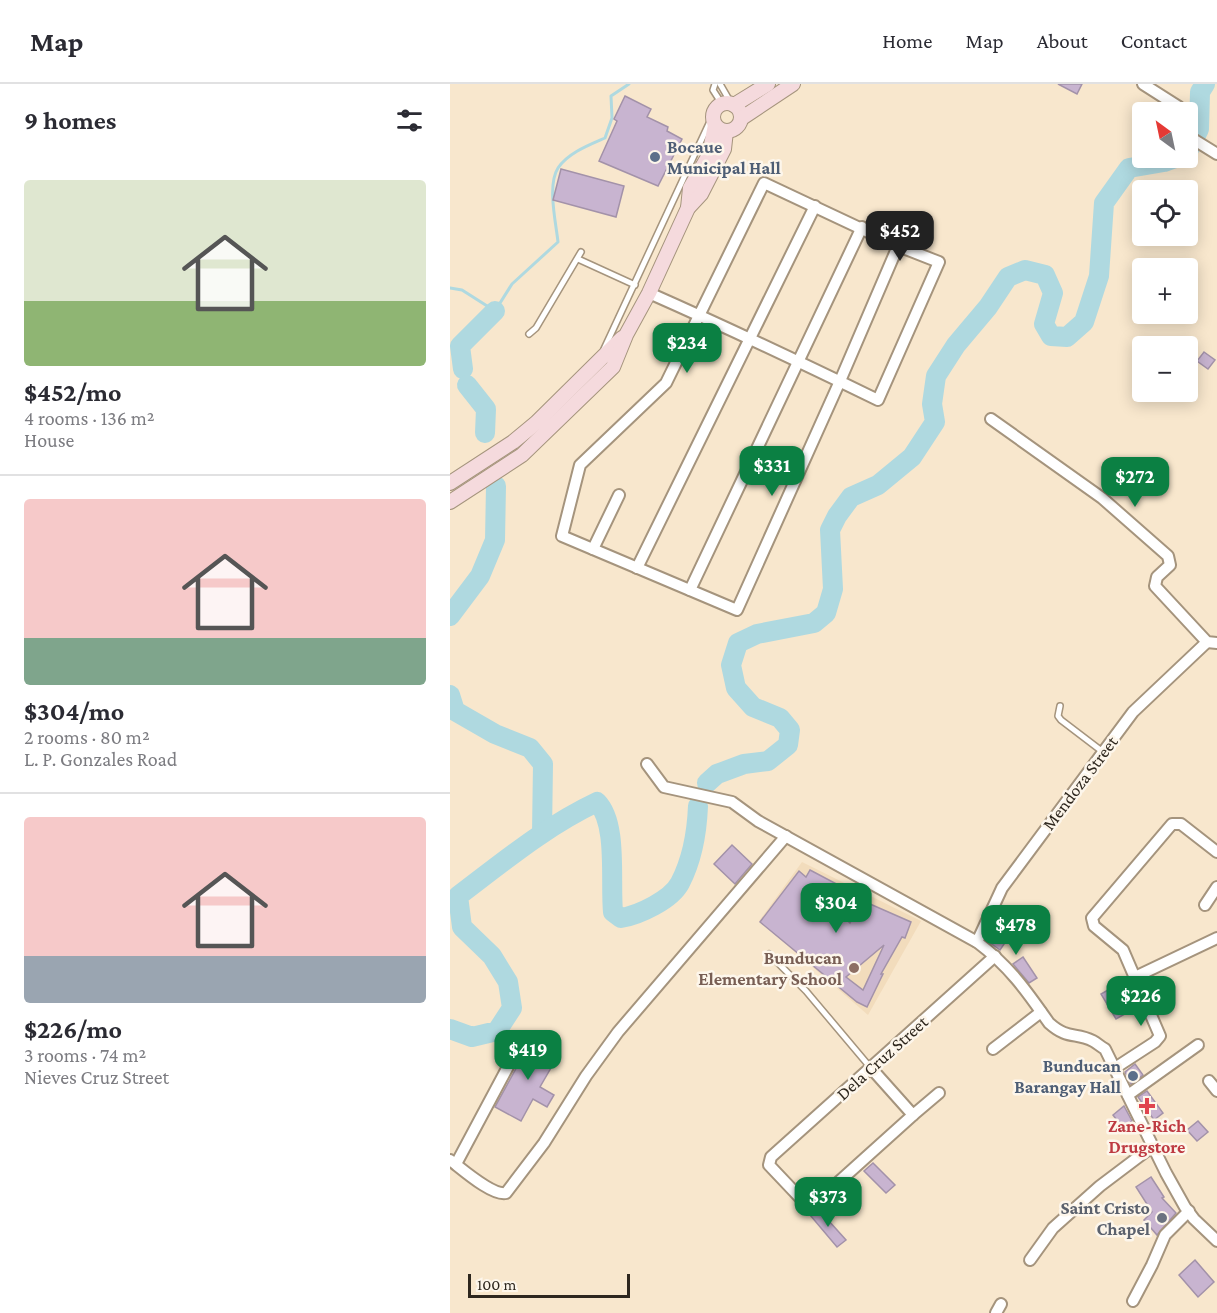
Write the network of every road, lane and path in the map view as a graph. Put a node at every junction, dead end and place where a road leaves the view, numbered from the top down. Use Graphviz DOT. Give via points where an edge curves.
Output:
graph roads {
  1 [pos="715,84"];
  2 [pos="720,84"];
  3 [pos="768,84"];
  4 [pos="793,84"];
  5 [pos="1143,84"];
  6 [pos="1171,102"];
  7 [pos="724,114"];
  8 [pos="742,118"];
  9 [pos="1198,142"];
  10 [pos="1215,153"];
  11 [pos="815,206"];
  12 [pos="862,227"];
  13 [pos="898,246"];
  14 [pos="581,252"];
  15 [pos="578,259"];
  16 [pos="634,285"];
  17 [pos="649,292"];
  18 [pos="699,316"];
  19 [pos="529,334"];
  20 [pos="626,335"];
  21 [pos="750,339"];
  22 [pos="601,358"];
  23 [pos="798,362"];
  24 [pos="840,381"];
  25 [pos="991,419"];
  26 [pos="513,442"];
  27 [pos="522,455"];
  28 [pos="462,475"];
  29 [pos="450,483"];
  30 [pos="471,488"];
  31 [pos="619,495"];
  32 [pos="450,502"];
  33 [pos="593,549"];
  34 [pos="637,568"];
  35 [pos="690,590"];
  36 [pos="1212,643"];
  37 [pos="1060,706"];
  38 [pos="1103,752"];
  39 [pos="647,764"];
  40 [pos="786,836"];
  41 [pos="1215,847"];
  42 [pos="1217,887"];
  43 [pos="1204,905"];
  44 [pos="1217,938"];
  45 [pos="977,942"];
  46 [pos="770,954"];
  47 [pos="995,956"];
  48 [pos="1135,977"];
  49 [pos="1041,1012"];
  50 [pos="1198,1045"];
  51 [pos="518,1048"];
  52 [pos="993,1049"];
  53 [pos="871,1068"];
  54 [pos="1115,1068"];
  55 [pos="1209,1081"];
  56 [pos="1217,1091"];
  57 [pos="939,1093"];
  58 [pos="1128,1095"];
  59 [pos="913,1115"];
  60 [pos="1153,1146"];
  61 [pos="453,1162"];
  62 [pos="1189,1211"];
  63 [pos="1217,1241"];
  64 [pos="1030,1260"];
  65 [pos="1133,1300"];
  1 -- 7 [label="lane" via="713,90"];
  2 -- 7 [label="lane"];
  3 -- 7 [label="main road"];
  4 -- 8 [label="main road"];
  5 -- 6 [label="street"];
  7 -- 8 [label="main road" via="740,110"];
  7 -- 8 [label="main road" via="738,126"];
  7 -- 16 [label="lane"];
  7 -- 17 [label="main road" via="690,188 688,208"];
  9 -- 10 [label="street"];
  11 -- 12 [label="street"];
  11 -- 18 [label="street" via="764,183"];
  11 -- 21 [label="street"];
  12 -- 13 [label="street"];
  12 -- 23 [label="street"];
  13 -- 24 [label="street"];
  13 -- 24 [label="street" via="939,262 878,400"];
  14 -- 15 [label="lane"];
  15 -- 16 [label="lane"];
  15 -- 19 [label="lane"];
  16 -- 22 [label="lane"];
  17 -- 18 [label="street"];
  17 -- 20 [label="main road"];
  18 -- 21 [label="street"];
  18 -- 33 [label="street" via="666,383 580,465 562,536"];
  20 -- 22 [label="main road"];
  20 -- 27 [label="main road" via="613,367"];
  21 -- 23 [label="street"];
  21 -- 34 [label="street"];
  22 -- 26 [label="main road"];
  23 -- 24 [label="street"];
  23 -- 35 [label="street"];
  24 -- 35 [label="street" via="736,610"];
  25 -- 36 [label="street" via="1102,498 1168,556 1170,565 1157,577 1155,586"];
  26 -- 27 [label="main road"];
  26 -- 28 [label="main road"];
  27 -- 30 [label="main road"];
  28 -- 29 [label="main road"];
  28 -- 30 [label="main road"];
  30 -- 32 [label="main road"];
  31 -- 33 [label="street"];
  33 -- 34 [label="street"];
  34 -- 35 [label="street"];
  36 -- 38 [label="street, Mendoza Street" via="1133,712"];
  37 -- 38 [label="lane" via="1061,720"];
  38 -- 45 [label="street, Mendoza Street" via="1002,888"];
  39 -- 40 [label="street" via="664,787 732,802"];
  40 -- 45 [label="street"];
  40 -- 61 [label="street" via="618,1032 506,1193 488,1187"];
  41 -- 48 [label="street" via="1180,824 1172,824 1093,915 1092,924 1123,950"];
  42 -- 43 [label="street"];
  44 -- 48 [label="street"];
  45 -- 47 [label="street"];
  46 -- 53 [label="lane"];
  47 -- 49 [label="street" via="1010,969"];
  47 -- 53 [label="street, Dela Cruz Street"];
  48 -- 54 [label="street" via="1160,1036"];
  49 -- 52 [label="street"];
  49 -- 54 [label="street" via="1065,1035 1092,1040 1105,1049"];
  50 -- 58 [label="street"];
  51 -- 61 [label="street"];
  53 -- 59 [label="street"];
  53 -- 59 [label="street, Dela Cruz Street" via="769,1159 771,1168 805,1203 813,1206"];
  54 -- 58 [label="street"];
  55 -- 56 [label="street"];
  57 -- 59 [label="street"];
  58 -- 60 [label="street"];
  60 -- 62 [label="street"];
  60 -- 64 [label="street" via="1053,1228"];
  62 -- 63 [label="street"];
  62 -- 65 [label="street" via="1165,1235"];
}
